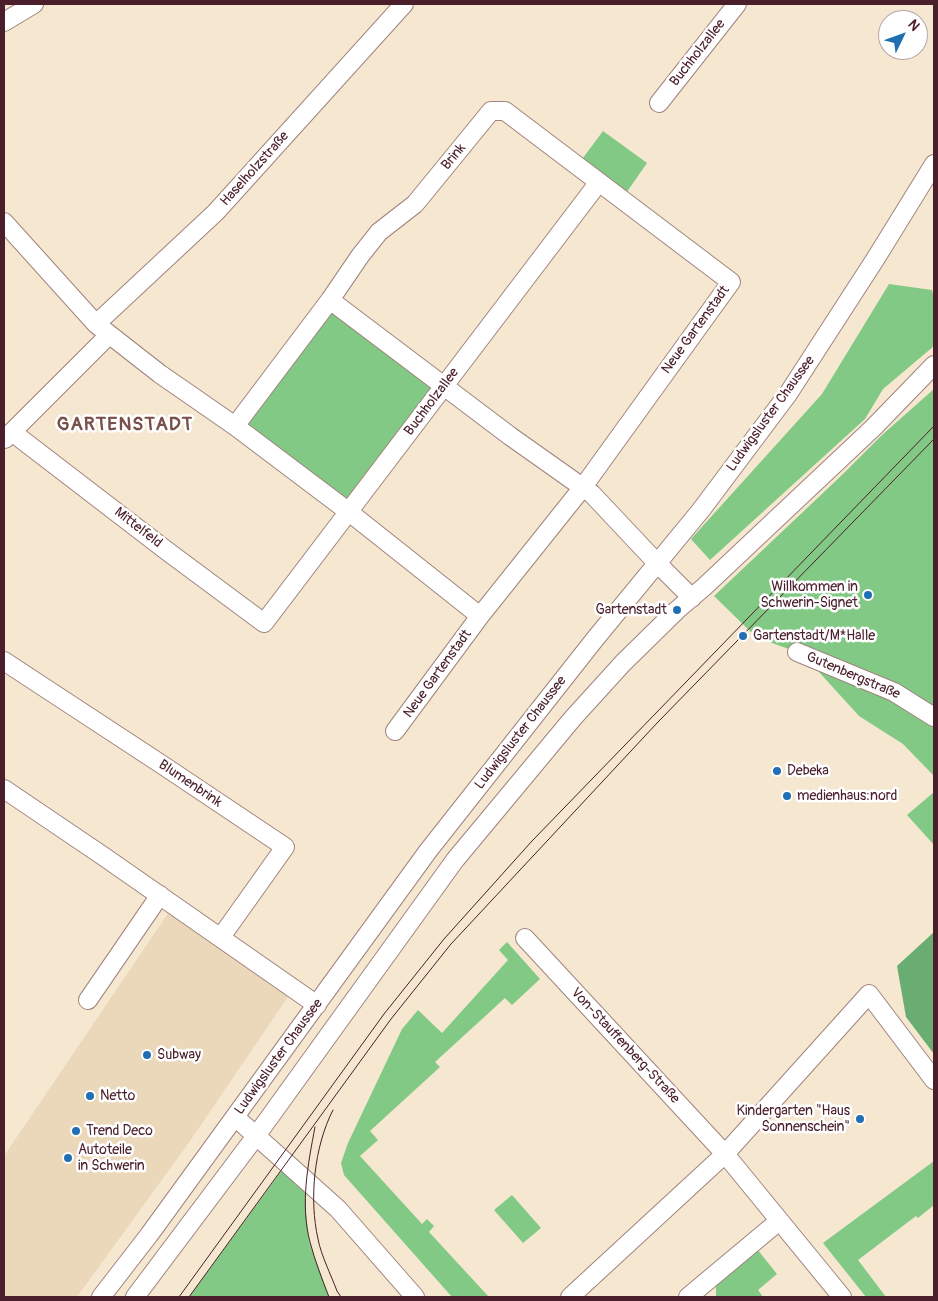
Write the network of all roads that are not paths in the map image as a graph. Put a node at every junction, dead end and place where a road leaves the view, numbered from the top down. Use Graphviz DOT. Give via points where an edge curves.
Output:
graph roads {
  1 [pos="34,4"];
  2 [pos="404,4"];
  3 [pos="737,4"];
  4 [pos="4,22"];
  5 [pos="659,103"];
  6 [pos="934,164"];
  7 [pos="599,182"];
  8 [pos="4,222"];
  9 [pos="330,300"];
  10 [pos="103,329"];
  11 [pos="934,365"];
  12 [pos="444,386"];
  13 [pos="235,426"];
  14 [pos="8,436"];
  15 [pos="583,487"];
  16 [pos="349,512"];
  17 [pos="657,563"];
  18 [pos="692,598"];
  19 [pos="480,616"];
  20 [pos="264,622"];
  21 [pos="797,652"];
  22 [pos="4,661"];
  23 [pos="934,717"];
  24 [pos="395,731"];
  25 [pos="4,790"];
  26 [pos="160,895"];
  27 [pos="221,937"];
  28 [pos="525,938"];
  29 [pos="88,1000"];
  30 [pos="317,1005"];
  31 [pos="934,1080"];
  32 [pos="234,1117"];
  33 [pos="256,1136"];
  34 [pos="725,1154"];
  35 [pos="780,1221"];
  36 [pos="101,1297"];
  37 [pos="135,1297"];
  38 [pos="415,1297"];
  39 [pos="570,1297"];
  40 [pos="688,1297"];
  41 [pos="842,1297"];
  1 -- 4 [label="street"];
  2 -- 10 [label="street, Haselholzstraße" via="216,212"];
  3 -- 5 [label="street, Buchholzallee"];
  6 -- 17 [label="street, Ludwigsluster Chaussee" via="788,394"];
  7 -- 9 [label="street, Brink" via="505,110 491,111 415,204 379,232"];
  7 -- 12 [label="street, Buchholzallee"];
  7 -- 15 [label="street, Neue Gartenstadt" via="731,282"];
  8 -- 10 [label="street"];
  9 -- 12 [label="street"];
  9 -- 13 [label="street, Brink"];
  10 -- 13 [label="street" via="160,374"];
  10 -- 14 [label="street, Haselholzstraße"];
  11 -- 18 [label="street, Ludwigsluster Chaussee" via="874,427"];
  12 -- 15 [label="street"];
  12 -- 16 [label="street, Buchholzallee"];
  13 -- 16 [label="street"];
  14 -- 20 [label="street, Mittelfeld"];
  15 -- 17 [label="street"];
  15 -- 19 [label="street, Neue Gartenstadt"];
  16 -- 19 [label="street, Neue Gartenstadt"];
  16 -- 20 [label="street, Buchholzallee"];
  17 -- 18 [label="street"];
  17 -- 30 [label="street, Ludwigsluster Chaussee" via="428,851"];
  18 -- 33 [label="street, Ludwigsluster Chaussee" via="623,662 455,860"];
  19 -- 24 [label="street, Neue Gartenstadt"];
  21 -- 23 [label="street, Gutenbergstraße" via="894,692"];
  22 -- 27 [label="street, Blumenbrink" via="285,847"];
  25 -- 26 [label="street"];
  26 -- 27 [label="street"];
  26 -- 29 [label="street"];
  27 -- 30 [label="street"];
  28 -- 34 [label="street, Von-Stauffenberg-Straße"];
  30 -- 32 [label="street, Ludwigsluster Chaussee"];
  31 -- 34 [label="street" via="869,994"];
  32 -- 33 [label="street"];
  32 -- 36 [label="street, Ludwigsluster Chaussee"];
  33 -- 37 [label="street, Ludwigsluster Chaussee"];
  33 -- 38 [label="street" via="338,1209"];
  34 -- 35 [label="street, Von-Stauffenberg-Straße"];
  34 -- 39 [label="street"];
  35 -- 40 [label="street"];
  35 -- 41 [label="street, Von-Stauffenberg-Straße"];
}
